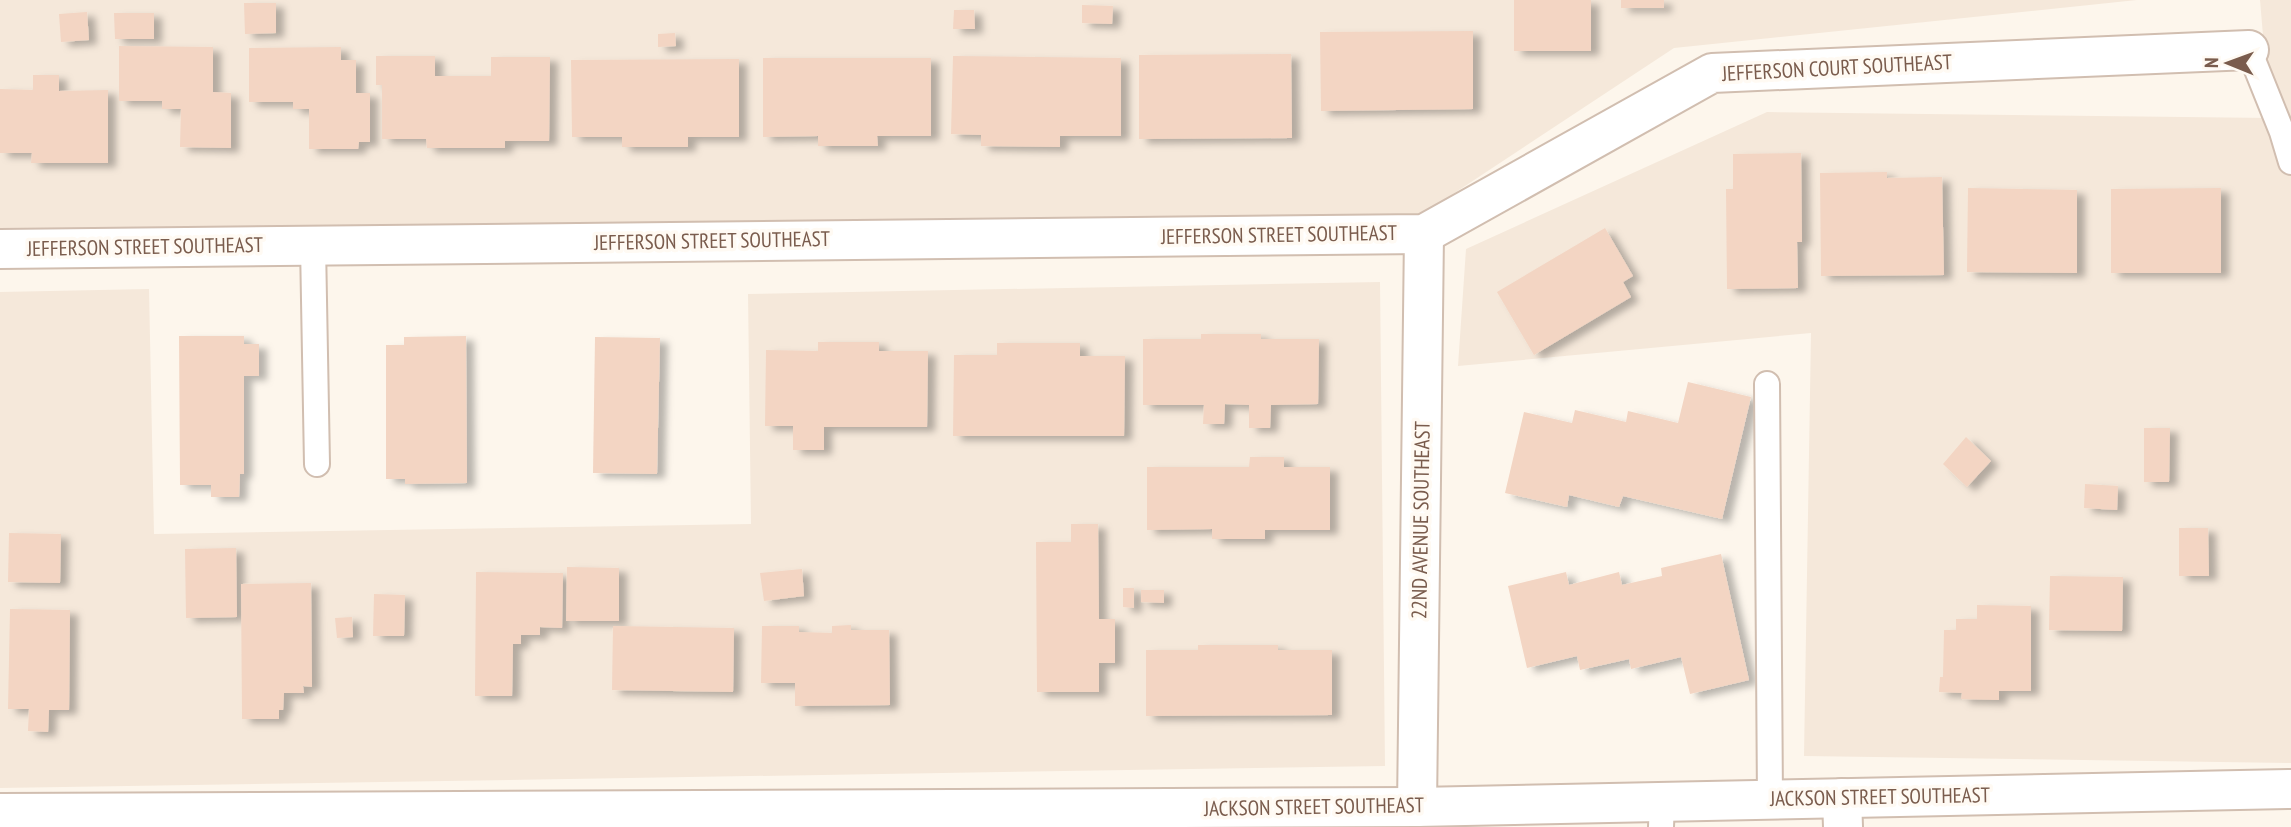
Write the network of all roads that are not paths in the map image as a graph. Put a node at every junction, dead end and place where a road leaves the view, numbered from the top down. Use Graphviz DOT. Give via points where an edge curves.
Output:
graph roads {
  1 [pos="2249,50"];
  2 [pos="2291,162"];
  3 [pos="1424,234"];
  4 [pos="313,245"];
  5 [pos="0,248"];
  6 [pos="1767,384"];
  7 [pos="317,464"];
  8 [pos="2291,789"];
  9 [pos="1770,800"];
  10 [pos="0,813"];
  11 [pos="1843,813"];
  12 [pos="1662,814"];
  13 [pos="1417,817"];
  14 [pos="412,819"];
  15 [pos="1015,819"];
  1 -- 2 [label="lane"];
  1 -- 3 [label="street, JEFFERSON COURT SOUTHEAST" via="1712,73"];
  3 -- 4 [label="street, JEFFERSON STREET SOUTHEAST"];
  3 -- 13 [label="street, 22ND AVENUE SOUTHEAST"];
  4 -- 5 [label="street, JEFFERSON STREET SOUTHEAST"];
  4 -- 7 [label="lane"];
  6 -- 9 [label="lane"];
  8 -- 11 [label="street, JACKSON STREET SOUTHEAST"];
  9 -- 11 [label="street, JACKSON STREET SOUTHEAST"];
  9 -- 12 [label="street, JACKSON STREET SOUTHEAST"];
  10 -- 14 [label="street, JACKSON STREET SOUTHEAST"];
  12 -- 13 [label="street, JACKSON STREET SOUTHEAST"];
  13 -- 15 [label="street, JACKSON STREET SOUTHEAST"];
  14 -- 15 [label="street, JACKSON STREET SOUTHEAST"];
}
